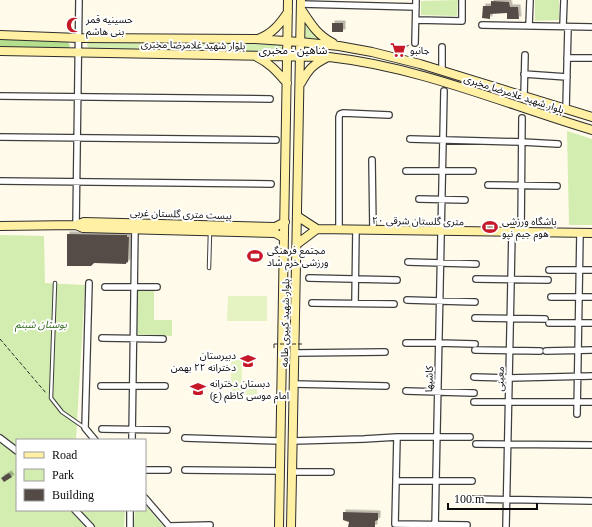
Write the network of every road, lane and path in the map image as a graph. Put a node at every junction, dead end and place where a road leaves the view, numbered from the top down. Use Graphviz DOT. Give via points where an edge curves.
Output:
graph roads {
  1 [pos="79,0"];
  2 [pos="288,0"];
  3 [pos="416,0"];
  4 [pos="462,0"];
  5 [pos="530,0"];
  6 [pos="564,0"];
  7 [pos="301,4"];
  8 [pos="416,7"];
  9 [pos="288,12"];
  10 [pos="416,20"];
  11 [pos="482,25"];
  12 [pos="529,26"];
  13 [pos="565,27"];
  14 [pos="592,27"];
  15 [pos="0,35"];
  16 [pos="78,38"];
  17 [pos="255,39"];
  18 [pos="288,41"];
  19 [pos="300,42"];
  20 [pos="415,42"];
  21 [pos="339,46"];
  22 [pos="442,47"];
  23 [pos="400,50"];
  24 [pos="0,51"];
  25 [pos="78,53"];
  26 [pos="525,55"];
  27 [pos="254,56"];
  28 [pos="288,56"];
  29 [pos="300,56"];
  30 [pos="329,56"];
  31 [pos="567,58"];
  32 [pos="592,58"];
  33 [pos="442,70"];
  34 [pos="524,74"];
  35 [pos="567,77"];
  36 [pos="287,83"];
  37 [pos="300,86"];
  38 [pos="444,91"];
  39 [pos="0,96"];
  40 [pos="524,96"];
  41 [pos="78,97"];
  42 [pos="270,99"];
  43 [pos="566,109"];
  44 [pos="389,115"];
  45 [pos="592,117"];
  46 [pos="522,118"];
  47 [pos="592,130"];
  48 [pos="0,137"];
  49 [pos="77,138"];
  50 [pos="410,139"];
  51 [pos="276,140"];
  52 [pos="443,140"];
  53 [pos="522,142"];
  54 [pos="558,144"];
  55 [pos="372,160"];
  56 [pos="406,171"];
  57 [pos="473,171"];
  58 [pos="442,172"];
  59 [pos="0,181"];
  60 [pos="77,182"];
  61 [pos="271,184"];
  62 [pos="488,185"];
  63 [pos="522,186"];
  64 [pos="557,186"];
  65 [pos="419,199"];
  66 [pos="442,199"];
  67 [pos="465,200"];
  68 [pos="297,216"];
  69 [pos="285,222"];
  70 [pos="76,225"];
  71 [pos="0,226"];
  72 [pos="135,226"];
  73 [pos="317,229"];
  74 [pos="339,229"];
  75 [pos="356,230"];
  76 [pos="373,230"];
  77 [pos="441,231"];
  78 [pos="210,232"];
  79 [pos="512,232"];
  80 [pos="521,232"];
  81 [pos="580,233"];
  82 [pos="592,233"];
  83 [pos="284,238"];
  84 [pos="297,244"];
  85 [pos="408,262"];
  86 [pos="440,263"];
  87 [pos="476,264"];
  88 [pos="209,268"];
  89 [pos="550,270"];
  90 [pos="579,270"];
  91 [pos="592,270"];
  92 [pos="309,278"];
  93 [pos="355,279"];
  94 [pos="476,279"];
  95 [pos="397,280"];
  96 [pos="511,280"];
  97 [pos="548,280"];
  98 [pos="55,283"];
  99 [pos="89,283"];
  100 [pos="134,286"];
  101 [pos="105,287"];
  102 [pos="156,287"];
  103 [pos="551,297"];
  104 [pos="578,297"];
  105 [pos="592,297"];
  106 [pos="407,300"];
  107 [pos="439,301"];
  108 [pos="476,302"];
  109 [pos="312,303"];
  110 [pos="355,303"];
  111 [pos="394,304"];
  112 [pos="475,318"];
  113 [pos="510,318"];
  114 [pos="578,323"];
  115 [pos="592,323"];
  116 [pos="0,338"];
  117 [pos="102,338"];
  118 [pos="134,338"];
  119 [pos="163,339"];
  120 [pos="406,343"];
  121 [pos="438,343"];
  122 [pos="302,344"];
  123 [pos="274,349"];
  124 [pos="510,350"];
  125 [pos="577,350"];
  126 [pos="592,350"];
  127 [pos="385,352"];
  128 [pos="295,353"];
  129 [pos="577,376"];
  130 [pos="592,376"];
  131 [pos="474,377"];
  132 [pos="509,378"];
  133 [pos="294,384"];
  134 [pos="101,386"];
  135 [pos="133,386"];
  136 [pos="165,386"];
  137 [pos="386,386"];
  138 [pos="406,391"];
  139 [pos="437,392"];
  140 [pos="474,393"];
  141 [pos="51,398"];
  142 [pos="474,402"];
  143 [pos="508,402"];
  144 [pos="576,402"];
  145 [pos="592,402"];
  146 [pos="577,414"];
  147 [pos="85,428"];
  148 [pos="102,429"];
  149 [pos="132,429"];
  150 [pos="167,430"];
  151 [pos="397,437"];
  152 [pos="436,437"];
  153 [pos="470,437"];
  154 [pos="0,438"];
  155 [pos="185,438"];
  156 [pos="94,439"];
  157 [pos="132,439"];
  158 [pos="281,441"];
  159 [pos="293,441"];
  160 [pos="476,444"];
  161 [pos="508,444"];
  162 [pos="592,445"];
  163 [pos="16,450"];
  164 [pos="146,470"];
  165 [pos="168,470"];
  166 [pos="185,470"];
  167 [pos="280,471"];
  168 [pos="292,472"];
  169 [pos="331,472"];
  170 [pos="436,480"];
  171 [pos="396,481"];
  172 [pos="472,481"];
  173 [pos="146,499"];
  174 [pos="472,499"];
  175 [pos="507,499"];
  176 [pos="592,501"];
  177 [pos="76,511"];
  178 [pos="130,511"];
  179 [pos="210,525"];
  180 [pos="467,525"];
  181 [pos="435,526"];
  182 [pos="90,527"];
  183 [pos="130,527"];
  184 [pos="170,527"];
  185 [pos="279,527"];
  186 [pos="291,527"];
  187 [pos="506,527"];
  1 -- 16 [label="street"];
  2 -- 9 [label="main road, بلوار شهید کبیری طامه"];
  3 -- 8 [label="street"];
  4 -- 10 [label="street" via="462,21"];
  5 -- 12 [label="street"];
  6 -- 13 [label="street"];
  7 -- 8 [label="street"];
  7 -- 19 [label="main road, بلوار شهید کبیری طامه"];
  7 -- 21 [label="main road" via="315,30"];
  8 -- 10 [label="street"];
  9 -- 17 [label="main road" via="274,30"];
  9 -- 18 [label="main road, بلوار شهید کبیری طامه"];
  10 -- 20 [label="street"];
  11 -- 12 [label="street"];
  12 -- 13 [label="street"];
  13 -- 14 [label="street"];
  13 -- 31 [label="street"];
  15 -- 16 [label="main road, بلوار شهید غلامرضا مخبری"];
  16 -- 17 [label="main road, بلوار شهید غلامرضا مخبری"];
  16 -- 25 [label="street"];
  17 -- 18 [label="main road, بلوار شهید غلامرضا مخبری"];
  18 -- 19 [label="main road, بلوار شهید غلامرضا مخبری"];
  18 -- 28 [label="main road, بلوار شهید کبیری طامه"];
  19 -- 21 [label="main road, بلوار شهید غلامرضا مخبری"];
  19 -- 29 [label="main road, بلوار شهید کبیری طامه"];
  20 -- 23 [label="path"];
  21 -- 33 [label="main road, بلوار شهید غلامرضا مخبری"];
  22 -- 33 [label="street"];
  24 -- 25 [label="main road, بلوار شهید غلامرضا مخبری"];
  25 -- 27 [label="main road, بلوار شهید غلامرضا مخبری"];
  25 -- 41 [label="street"];
  26 -- 34 [label="street"];
  27 -- 28 [label="main road, بلوار شهید غلامرضا مخبری"];
  27 -- 36 [label="main road" via="264,60"];
  28 -- 29 [label="main road, بلوار شهید غلامرضا مخبری"];
  28 -- 36 [label="main road, بلوار شهید کبیری طامه"];
  29 -- 30 [label="main road, بلوار شهید غلامرضا مخبری"];
  29 -- 37 [label="main road, بلوار شهید کبیری طامه"];
  30 -- 37 [label="main road" via="311,67"];
  30 -- 47 [label="main road, بلوار شهید غلامرضا مخبری" via="416,73"];
  31 -- 32 [label="street"];
  31 -- 35 [label="street"];
  33 -- 40 [label="main road, بلوار شهید غلامرضا مخبری"];
  34 -- 35 [label="street"];
  34 -- 40 [label="street"];
  35 -- 43 [label="street"];
  36 -- 69 [label="main road, بلوار شهید کبیری طامه"];
  37 -- 68 [label="main road, بلوار شهید کبیری طامه"];
  38 -- 52 [label="street, کاشیها"];
  39 -- 41 [label="street"];
  40 -- 43 [label="main road, بلوار شهید غلامرضا مخبری"];
  41 -- 42 [label="street"];
  41 -- 49 [label="street"];
  43 -- 45 [label="main road, بلوار شهید غلامرضا مخبری"];
  44 -- 74 [label="street" via="340,114"];
  46 -- 53 [label="street"];
  48 -- 49 [label="street"];
  49 -- 51 [label="street"];
  49 -- 60 [label="street"];
  50 -- 52 [label="street"];
  52 -- 53 [label="street"];
  52 -- 58 [label="street, کاشیها"];
  53 -- 54 [label="street"];
  53 -- 63 [label="street"];
  55 -- 76 [label="street"];
  56 -- 58 [label="street"];
  57 -- 58 [label="street"];
  58 -- 66 [label="street, کاشیها"];
  59 -- 60 [label="street"];
  60 -- 61 [label="street"];
  60 -- 70 [label="street"];
  62 -- 63 [label="street"];
  63 -- 64 [label="street"];
  63 -- 80 [label="street"];
  65 -- 66 [label="street"];
  66 -- 67 [label="street"];
  66 -- 77 [label="street, کاشیها"];
  68 -- 73 [label="main road"];
  68 -- 84 [label="main road, بلوار شهید کبیری طامه"];
  69 -- 72 [label="main road, بیست متری گلستان غربی" via="275,227"];
  69 -- 83 [label="main road, بلوار شهید کبیری طامه"];
  70 -- 71 [label="main road, بیست متری گلستان غربی"];
  70 -- 72 [label="main road, بیست متری گلستان غربی" via="83,228"];
  72 -- 78 [label="main road, بیست متری گلستان غربی"];
  72 -- 100 [label="street"];
  73 -- 74 [label="main road, ۲۰ متری گلستان شرقی"];
  73 -- 84 [label="main road"];
  74 -- 75 [label="main road, ۲۰ متری گلستان شرقی"];
  75 -- 76 [label="main road, ۲۰ متری گلستان شرقی"];
  75 -- 93 [label="street"];
  76 -- 77 [label="main road, ۲۰ متری گلستان شرقی"];
  77 -- 79 [label="main road, ۲۰ متری گلستان شرقی"];
  77 -- 86 [label="street, کاشیها"];
  78 -- 83 [label="main road, بیست متری گلستان غربی" via="275,233"];
  78 -- 88 [label="lane"];
  79 -- 80 [label="main road, ۲۰ متری گلستان شرقی"];
  79 -- 96 [label="street, معینی"];
  80 -- 81 [label="main road, ۲۰ متری گلستان شرقی"];
  81 -- 82 [label="main road, ۲۰ متری گلستان شرقی"];
  81 -- 90 [label="street"];
  83 -- 158 [label="main road, بلوار شهید کبیری طامه"];
  84 -- 128 [label="main road, بلوار شهید کبیری طامه"];
  85 -- 86 [label="street"];
  86 -- 87 [label="street"];
  86 -- 107 [label="street, کاشیها"];
  89 -- 90 [label="street"];
  90 -- 91 [label="street"];
  90 -- 104 [label="street"];
  92 -- 93 [label="street"];
  93 -- 95 [label="street"];
  93 -- 110 [label="street"];
  94 -- 96 [label="street"];
  96 -- 97 [label="street"];
  96 -- 113 [label="street, معینی"];
  98 -- 141 [label="lane"];
  99 -- 147 [label="street"];
  100 -- 101 [label="street"];
  100 -- 102 [label="street"];
  100 -- 118 [label="street"];
  103 -- 104 [label="street"];
  104 -- 105 [label="street"];
  104 -- 114 [label="street"];
  106 -- 107 [label="street"];
  107 -- 108 [label="street"];
  107 -- 121 [label="street, کاشیها"];
  109 -- 110 [label="street"];
  110 -- 111 [label="street"];
  112 -- 113 [label="street"];
  113 -- 114 [label="street"];
  113 -- 124 [label="street, معینی"];
  114 -- 115 [label="street"];
  114 -- 125 [label="street"];
  116 -- 141 [label="path"];
  117 -- 118 [label="street"];
  118 -- 119 [label="street"];
  118 -- 135 [label="street"];
  120 -- 121 [label="street"];
  121 -- 124 [label="street"];
  121 -- 139 [label="street, کاشیها"];
  122 -- 123 [label="path, bridge" via="274,344"];
  124 -- 125 [label="street"];
  124 -- 132 [label="street, معینی"];
  125 -- 126 [label="street"];
  125 -- 129 [label="street"];
  127 -- 128 [label="street"];
  128 -- 133 [label="main road, بلوار شهید کبیری طامه"];
  129 -- 130 [label="street"];
  129 -- 132 [label="street"];
  129 -- 144 [label="street"];
  131 -- 132 [label="street"];
  132 -- 143 [label="street, معینی"];
  133 -- 137 [label="street"];
  133 -- 159 [label="main road, بلوار شهید کبیری طامه"];
  134 -- 135 [label="street"];
  135 -- 136 [label="street"];
  135 -- 149 [label="street"];
  138 -- 139 [label="street"];
  139 -- 140 [label="street"];
  139 -- 152 [label="street, کاشیها"];
  141 -- 147 [label="lane" via="62,412"];
  142 -- 143 [label="street"];
  143 -- 144 [label="street"];
  143 -- 161 [label="street, معینی"];
  144 -- 145 [label="street"];
  144 -- 146 [label="street"];
  147 -- 156 [label="street"];
  148 -- 149 [label="street"];
  149 -- 150 [label="street"];
  149 -- 157 [label="street"];
  151 -- 152 [label="street"];
  151 -- 159 [label="street"];
  151 -- 171 [label="street"];
  152 -- 153 [label="street"];
  152 -- 170 [label="street, کاشیها"];
  154 -- 163 [label="street"];
  155 -- 158 [label="street"];
  158 -- 167 [label="main road, بلوار شهید کبیری طامه"];
  159 -- 168 [label="main road, بلوار شهید کبیری طامه"];
  160 -- 161 [label="street"];
  161 -- 162 [label="street"];
  161 -- 175 [label="street, معینی"];
  164 -- 165 [label="street"];
  166 -- 167 [label="street"];
  167 -- 185 [label="main road, بلوار شهید کبیری طامه"];
  168 -- 169 [label="street"];
  168 -- 186 [label="main road, بلوار شهید کبیری طامه"];
  170 -- 171 [label="street"];
  170 -- 172 [label="street"];
  170 -- 181 [label="street, کاشیها"];
  171 -- 181 [label="street" via="395,524"];
  173 -- 184 [label="street"];
  174 -- 175 [label="street"];
  175 -- 176 [label="street"];
  175 -- 187 [label="street, معینی"];
  177 -- 182 [label="street"];
  178 -- 183 [label="street"];
  179 -- 184 [label="street"];
  180 -- 181 [label="street"];
}
